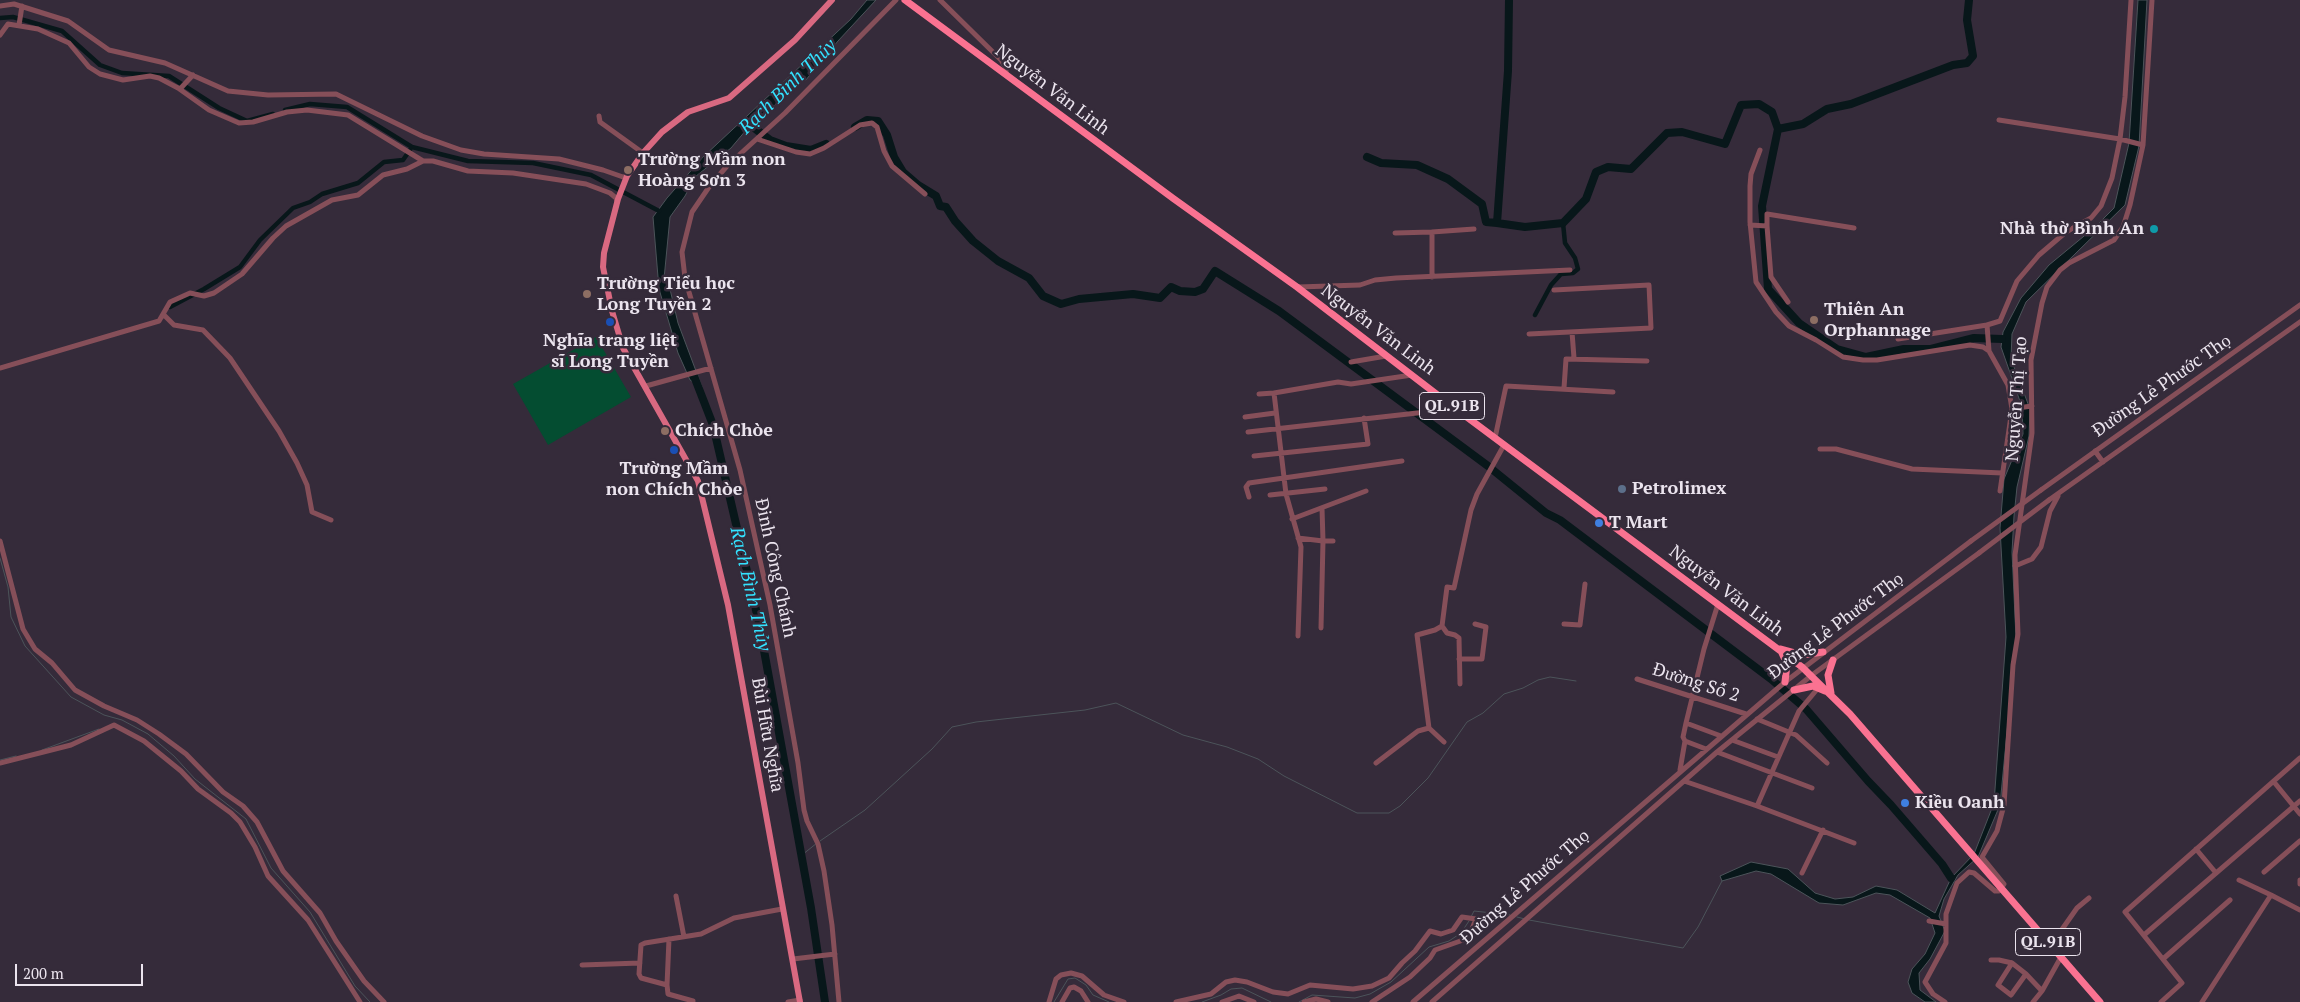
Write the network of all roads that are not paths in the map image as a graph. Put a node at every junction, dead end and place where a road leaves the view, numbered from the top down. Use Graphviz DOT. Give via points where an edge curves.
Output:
graph roads {
  1 [pos="832,0"];
  2 [pos="896,0"];
  3 [pos="940,0"];
  4 [pos="2131,0"];
  5 [pos="2152,0"];
  6 [pos="908,2"];
  7 [pos="0,6"];
  8 [pos="22,6"];
  9 [pos="19,24"];
  10 [pos="0,35"];
  11 [pos="1006,74"];
  12 [pos="192,77"];
  13 [pos="182,88"];
  14 [pos="599,116"];
  15 [pos="1999,120"];
  16 [pos="757,138"];
  17 [pos="2121,140"];
  18 [pos="2141,144"];
  19 [pos="1760,150"];
  20 [pos="643,153"];
  21 [pos="423,161"];
  22 [pos="626,178"];
  23 [pos="925,194"];
  24 [pos="616,206"];
  25 [pos="1752,225"];
  26 [pos="1766,226"];
  27 [pos="1854,228"];
  28 [pos="1474,229"];
  29 [pos="1432,232"];
  30 [pos="1396,233"];
  31 [pos="1570,270"];
  32 [pos="1432,277"];
  33 [pos="1297,287"];
  34 [pos="1554,290"];
  35 [pos="1788,302"];
  36 [pos="2300,304"];
  37 [pos="164,315"];
  38 [pos="2300,322"];
  39 [pos="1987,327"];
  40 [pos="1572,332"];
  41 [pos="1528,334"];
  42 [pos="1898,339"];
  43 [pos="1989,349"];
  44 [pos="1386,356"];
  45 [pos="1574,358"];
  46 [pos="1647,360"];
  47 [pos="1351,362"];
  48 [pos="0,368"];
  49 [pos="711,368"];
  50 [pos="1413,375"];
  51 [pos="646,386"];
  52 [pos="1564,388"];
  53 [pos="1613,392"];
  54 [pos="1274,393"];
  55 [pos="1259,394"];
  56 [pos="1448,403"];
  57 [pos="2031,406"];
  58 [pos="2017,408"];
  59 [pos="1276,413"];
  60 [pos="1246,417"];
  61 [pos="1364,418"];
  62 [pos="1277,428"];
  63 [pos="1248,432"];
  64 [pos="1495,438"];
  65 [pos="1504,445"];
  66 [pos="1820,449"];
  67 [pos="2095,451"];
  68 [pos="1281,454"];
  69 [pos="1254,456"];
  70 [pos="1402,461"];
  71 [pos="2103,462"];
  72 [pos="2002,473"];
  73 [pos="1284,478"];
  74 [pos="1325,489"];
  75 [pos="1366,491"];
  76 [pos="2000,491"];
  77 [pos="2061,492"];
  78 [pos="1286,494"];
  79 [pos="1270,495"];
  80 [pos="1249,498"];
  81 [pos="1322,508"];
  82 [pos="1292,519"];
  83 [pos="331,520"];
  84 [pos="1298,538"];
  85 [pos="1323,540"];
  86 [pos="0,541"];
  87 [pos="1333,541"];
  88 [pos="2016,566"];
  89 [pos="1585,584"];
  90 [pos="1718,604"];
  91 [pos="1476,624"];
  92 [pos="1564,624"];
  93 [pos="1442,626"];
  94 [pos="1321,628"];
  95 [pos="1298,636"];
  96 [pos="1778,649"];
  97 [pos="1823,652"];
  98 [pos="1460,659"];
  99 [pos="1834,660"];
  100 [pos="1802,668"];
  101 [pos="1812,675"];
  102 [pos="1637,679"];
  103 [pos="1785,682"];
  104 [pos="1460,684"];
  105 [pos="1819,686"];
  106 [pos="1794,690"];
  107 [pos="1831,694"];
  108 [pos="1692,695"];
  109 [pos="1746,714"];
  110 [pos="1757,719"];
  111 [pos="1686,723"];
  112 [pos="1429,728"];
  113 [pos="1790,732"];
  114 [pos="1721,736"];
  115 [pos="1732,740"];
  116 [pos="1685,741"];
  117 [pos="1444,742"];
  118 [pos="1706,749"];
  119 [pos="1718,752"];
  120 [pos="1778,757"];
  121 [pos="2300,758"];
  122 [pos="0,763"];
  123 [pos="1376,763"];
  124 [pos="1827,763"];
  125 [pos="1680,771"];
  126 [pos="1770,772"];
  127 [pos="1684,781"];
  128 [pos="2274,782"];
  129 [pos="1660,788"];
  130 [pos="1812,788"];
  131 [pos="1667,796"];
  132 [pos="2300,802"];
  133 [pos="1757,806"];
  134 [pos="2294,807"];
  135 [pos="2300,814"];
  136 [pos="1823,830"];
  137 [pos="2300,841"];
  138 [pos="1854,843"];
  139 [pos="2196,849"];
  140 [pos="2264,872"];
  141 [pos="1802,873"];
  142 [pos="2216,873"];
  143 [pos="2239,880"];
  144 [pos="2300,880"];
  145 [pos="2300,884"];
  146 [pos="2001,889"];
  147 [pos="2271,895"];
  148 [pos="676,896"];
  149 [pos="2088,898"];
  150 [pos="2230,900"];
  151 [pos="782,909"];
  152 [pos="2300,910"];
  153 [pos="1929,921"];
  154 [pos="1944,924"];
  155 [pos="2144,936"];
  156 [pos="684,937"];
  157 [pos="669,939"];
  158 [pos="2051,945"];
  159 [pos="835,954"];
  160 [pos="1465,957"];
  161 [pos="2062,957"];
  162 [pos="793,959"];
  163 [pos="2163,959"];
  164 [pos="1991,960"];
  165 [pos="640,963"];
  166 [pos="2012,963"];
  167 [pos="582,965"];
  168 [pos="1474,966"];
  169 [pos="2026,974"];
  170 [pos="667,985"];
  171 [pos="2042,991"];
  172 [pos="693,1001"];
  173 [pos="800,1001"];
  174 [pos="360,1002"];
  175 [pos="384,1002"];
  176 [pos="788,1002"];
  177 [pos="839,1002"];
  178 [pos="1048,1002"];
  179 [pos="1062,1002"];
  180 [pos="1088,1002"];
  181 [pos="1124,1002"];
  182 [pos="1176,1002"];
  183 [pos="1222,1002"];
  184 [pos="1254,1002"];
  185 [pos="1304,1002"];
  186 [pos="1328,1002"];
  187 [pos="1372,1002"];
  188 [pos="1413,1002"];
  189 [pos="1432,1002"];
  190 [pos="1946,1002"];
  191 [pos="2033,1002"];
  192 [pos="2100,1002"];
  193 [pos="2161,1002"];
  194 [pos="2202,1002"];
  1 -- 20 [label="main road" via="795,40 729,98 688,112 662,132"];
  2 -- 16 [label="street, Đinh Công Chánh"];
  3 -- 11 [label="street" via="1001,60"];
  4 -- 17 [label="street"];
  5 -- 18 [label="street, Nguyễn Thị Tạo"];
  6 -- 11 [label="highway, Nguyễn Văn Linh / QL.91B"];
  7 -- 8 [label="street"];
  8 -- 9 [label="street"];
  8 -- 12 [label="street" via="70,22 109,50 165,63"];
  9 -- 10 [label="street" via="6,25"];
  9 -- 13 [label="street" via="69,43 89,67 106,77 123,80 154,76"];
  11 -- 33 [label="highway, Nguyễn Văn Linh / QL.91B"];
  12 -- 13 [label="street"];
  12 -- 22 [label="street" via="238,93 280,96 336,94 422,136 461,150 559,160"];
  13 -- 21 [label="street" via="208,110 239,123 307,110 348,115"];
  14 -- 20 [label="street" via="600,122"];
  15 -- 17 [label="street"];
  16 -- 23 [label="street" via="810,154 860,125 872,123 877,127 892,166"];
  16 -- 49 [label="street, Đinh Công Chánh" via="708,186 692,212 682,252 684,278"];
  17 -- 18 [label="street"];
  17 -- 39 [label="street" via="2101,206 2092,218 2066,232 2039,255 2017,281 2000,321"];
  18 -- 57 [label="street, Nguyễn Thị Tạo" via="2130,205 2120,232 2114,240 2069,263 2045,290 2031,360"];
  19 -- 25 [label="street" via="1751,174"];
  20 -- 22 [label="main road"];
  21 -- 24 [label="street" via="468,171 513,173 593,186 613,194"];
  21 -- 37 [label="street" via="383,175 358,194 332,200 313,210 279,232 248,270 224,287 205,296 187,294 170,302"];
  22 -- 24 [label="main road, Bùi Hữu Nghĩa"];
  24 -- 51 [label="main road, Bùi Hữu Nghĩa" via="603,267 623,348"];
  25 -- 26 [label="street"];
  25 -- 43 [label="street" via="1758,288 1788,326 1839,355 1872,361 1970,345"];
  26 -- 27 [label="street" via="1767,211"];
  26 -- 35 [label="street" via="1771,277"];
  28 -- 29 [label="street"];
  29 -- 30 [label="street"];
  29 -- 32 [label="street"];
  31 -- 32 [label="street"];
  32 -- 33 [label="street" via="1375,280 1360,285"];
  33 -- 44 [label="highway, Nguyễn Văn Linh / QL.91B"];
  34 -- 40 [label="street" via="1649,286 1651,328"];
  36 -- 67 [label="street, Đường Lê Phước Thọ"];
  37 -- 48 [label="street" via="150,325"];
  37 -- 83 [label="street" via="174,325 203,330 230,358 297,462 307,485 312,512"];
  38 -- 71 [label="street, Đường Lê Phước Thọ"];
  39 -- 42 [label="street"];
  39 -- 43 [label="street"];
  40 -- 41 [label="street"];
  40 -- 45 [label="street"];
  43 -- 72 [label="street" via="2008,385 2012,409"];
  44 -- 47 [label="street"];
  44 -- 50 [label="highway, Nguyễn Văn Linh / QL.91B"];
  45 -- 46 [label="street"];
  45 -- 52 [label="street" via="1566,359"];
  49 -- 51 [label="street"];
  49 -- 159 [label="street, Đinh Công Chánh" via="740,470 774,626 804,810 817,842"];
  50 -- 54 [label="street" via="1351,384 1338,382"];
  50 -- 56 [label="highway, Nguyễn Văn Linh / QL.91B"];
  51 -- 151 [label="main road, Bùi Hữu Nghĩa" via="698,481 728,605"];
  52 -- 53 [label="street"];
  52 -- 64 [label="street" via="1505,387"];
  54 -- 55 [label="street"];
  54 -- 59 [label="street"];
  56 -- 61 [label="street" via="1426,412"];
  56 -- 64 [label="highway, Nguyễn Văn Linh / QL.91B"];
  57 -- 58 [label="street"];
  57 -- 88 [label="street, Nguyễn Thị Tạo" via="2032,433"];
  59 -- 60 [label="street"];
  59 -- 62 [label="street"];
  61 -- 62 [label="street"];
  61 -- 68 [label="street" via="1368,444"];
  62 -- 63 [label="street"];
  62 -- 68 [label="street"];
  64 -- 65 [label="highway, Nguyễn Văn Linh / QL.91B"];
  65 -- 90 [label="highway, Nguyễn Văn Linh / QL.91B"];
  65 -- 93 [label="street" via="1471,510 1454,588 1447,587"];
  66 -- 72 [label="street" via="1836,449 1912,469"];
  67 -- 71 [label="street"];
  67 -- 97 [label="street, Đường Lê Phước Thọ, bridge"];
  68 -- 69 [label="street"];
  68 -- 73 [label="street"];
  70 -- 73 [label="street"];
  71 -- 77 [label="street, Đường Lê Phước Thọ"];
  72 -- 76 [label="street"];
  73 -- 78 [label="street"];
  73 -- 80 [label="street" via="1247,484"];
  74 -- 78 [label="street"];
  75 -- 81 [label="street"];
  77 -- 88 [label="street" via="2052,507 2041,547 2028,562"];
  77 -- 99 [label="street, Đường Lê Phước Thọ, bridge"];
  78 -- 79 [label="street"];
  78 -- 82 [label="street"];
  81 -- 82 [label="street"];
  81 -- 85 [label="street"];
  82 -- 84 [label="street"];
  84 -- 85 [label="street"];
  84 -- 95 [label="street" via="1301,551"];
  85 -- 87 [label="street"];
  85 -- 94 [label="street"];
  86 -- 175 [label="street" via="23,629 34,649 75,690 154,731 186,754 223,792 243,806 257,822 275,861 316,908 364,981"];
  88 -- 146 [label="street, Nguyễn Thị Tạo" via="2018,634 2004,805 1997,831 1982,858 2004,884"];
  89 -- 92 [label="street" via="1580,625"];
  90 -- 96 [label="highway, Nguyễn Văn Linh / QL.91B"];
  90 -- 108 [label="street"];
  91 -- 98 [label="street" via="1486,628 1482,659"];
  93 -- 98 [label="street" via="1447,633 1458,638"];
  93 -- 112 [label="street" via="1417,635"];
  96 -- 97 [label="highway" via="1802,654"];
  96 -- 100 [label="highway, Nguyễn Văn Linh / QL.91B"];
  96 -- 103 [label="highway" via="1788,664"];
  97 -- 100 [label="street, Đường Lê Phước Thọ"];
  98 -- 104 [label="street"];
  99 -- 101 [label="street, Đường Lê Phước Thọ"];
  99 -- 107 [label="highway" via="1828,675"];
  100 -- 101 [label="highway, Nguyễn Văn Linh / QL.91B"];
  100 -- 103 [label="street, Đường Lê Phước Thọ"];
  101 -- 105 [label="highway, Nguyễn Văn Linh / QL.91B"];
  101 -- 106 [label="street, Đường Lê Phước Thọ"];
  102 -- 108 [label="street, Đường Số 2"];
  103 -- 109 [label="street, Đường Lê Phước Thọ"];
  105 -- 106 [label="highway"];
  105 -- 107 [label="highway, Nguyễn Văn Linh / QL.91B"];
  105 -- 113 [label="street" via="1799,711"];
  106 -- 110 [label="street, Đường Lê Phước Thọ"];
  107 -- 146 [label="highway, Nguyễn Văn Linh / QL.91B"];
  108 -- 109 [label="street, Đường Số 2"];
  108 -- 111 [label="street"];
  109 -- 114 [label="street, Đường Lê Phước Thọ"];
  110 -- 113 [label="street, Đường Số 2"];
  110 -- 115 [label="street, Đường Lê Phước Thọ"];
  111 -- 114 [label="street"];
  111 -- 116 [label="street"];
  112 -- 117 [label="street"];
  112 -- 123 [label="street" via="1418,731"];
  113 -- 120 [label="street"];
  113 -- 124 [label="street, Đường Số 2"];
  114 -- 118 [label="street, Đường Lê Phước Thọ"];
  115 -- 119 [label="street, Đường Lê Phước Thọ"];
  115 -- 120 [label="street"];
  116 -- 118 [label="street"];
  116 -- 125 [label="street"];
  118 -- 125 [label="street, Đường Lê Phước Thọ"];
  119 -- 126 [label="street"];
  119 -- 127 [label="street, Đường Lê Phước Thọ"];
  120 -- 126 [label="street"];
  121 -- 128 [label="street"];
  122 -- 174 [label="street" via="71,745 114,725 144,741 240,822 268,876 308,920"];
  125 -- 129 [label="street, Đường Lê Phước Thọ"];
  126 -- 130 [label="street"];
  126 -- 133 [label="street"];
  127 -- 131 [label="street, Đường Lê Phước Thọ"];
  127 -- 133 [label="street"];
  128 -- 134 [label="street"];
  128 -- 139 [label="street"];
  129 -- 131 [label="street"];
  129 -- 160 [label="street, Đường Lê Phước Thọ"];
  131 -- 168 [label="street, Đường Lê Phước Thọ"];
  132 -- 134 [label="street"];
  133 -- 136 [label="street"];
  134 -- 135 [label="street"];
  134 -- 142 [label="street"];
  136 -- 138 [label="street"];
  136 -- 141 [label="street"];
  137 -- 140 [label="street"];
  139 -- 142 [label="street"];
  139 -- 155 [label="street" via="2125,912"];
  142 -- 155 [label="street"];
  143 -- 147 [label="street"];
  144 -- 145 [label="street"];
  146 -- 154 [label="street" via="1995,891 1974,873 1966,872 1948,907"];
  146 -- 158 [label="highway, Nguyễn Văn Linh / QL.91B"];
  147 -- 152 [label="street"];
  147 -- 194 [label="street"];
  148 -- 156 [label="street"];
  149 -- 158 [label="street"];
  150 -- 163 [label="street"];
  151 -- 156 [label="street" via="734,918 701,934"];
  151 -- 162 [label="main road, Bùi Hữu Nghĩa"];
  153 -- 154 [label="street"];
  154 -- 190 [label="street" via="1943,949 1925,982 1933,994"];
  155 -- 163 [label="street"];
  156 -- 157 [label="street"];
  157 -- 165 [label="street" via="642,944"];
  157 -- 170 [label="street"];
  158 -- 161 [label="highway, Nguyễn Văn Linh / QL.91B"];
  159 -- 162 [label="street"];
  159 -- 177 [label="street, Đinh Công Chánh"];
  160 -- 168 [label="street"];
  160 -- 188 [label="street, Đường Lê Phước Thọ"];
  161 -- 171 [label="street"];
  161 -- 192 [label="highway, Nguyễn Văn Linh / QL.91B"];
  162 -- 173 [label="main road, Bùi Hữu Nghĩa"];
  163 -- 193 [label="street" via="2182,983"];
  164 -- 166 [label="street"];
  165 -- 167 [label="street"];
  165 -- 170 [label="street" via="641,978"];
  166 -- 169 [label="street"];
  166 -- 169 [label="street" via="1998,985 2011,995"];
  168 -- 189 [label="street, Đường Lê Phước Thọ"];
  169 -- 171 [label="street"];
  170 -- 172 [label="street" via="668,994"];
  171 -- 191 [label="street"];
  173 -- 176 [label="street"];
  178 -- 181 [label="street" via="1056,979 1071,973 1082,976 1104,995"];
  179 -- 180 [label="street" via="1074,987"];
  182 -- 187 [label="street" via="1211,994 1234,980 1288,994 1310,984 1346,988 1372,986 1389,978 1430,932 1449,932 1456,928 1462,917 1476,918 1466,939 1435,950 1410,977"];
  183 -- 184 [label="street" via="1240,996"];
  185 -- 186 [label="street"];
}
